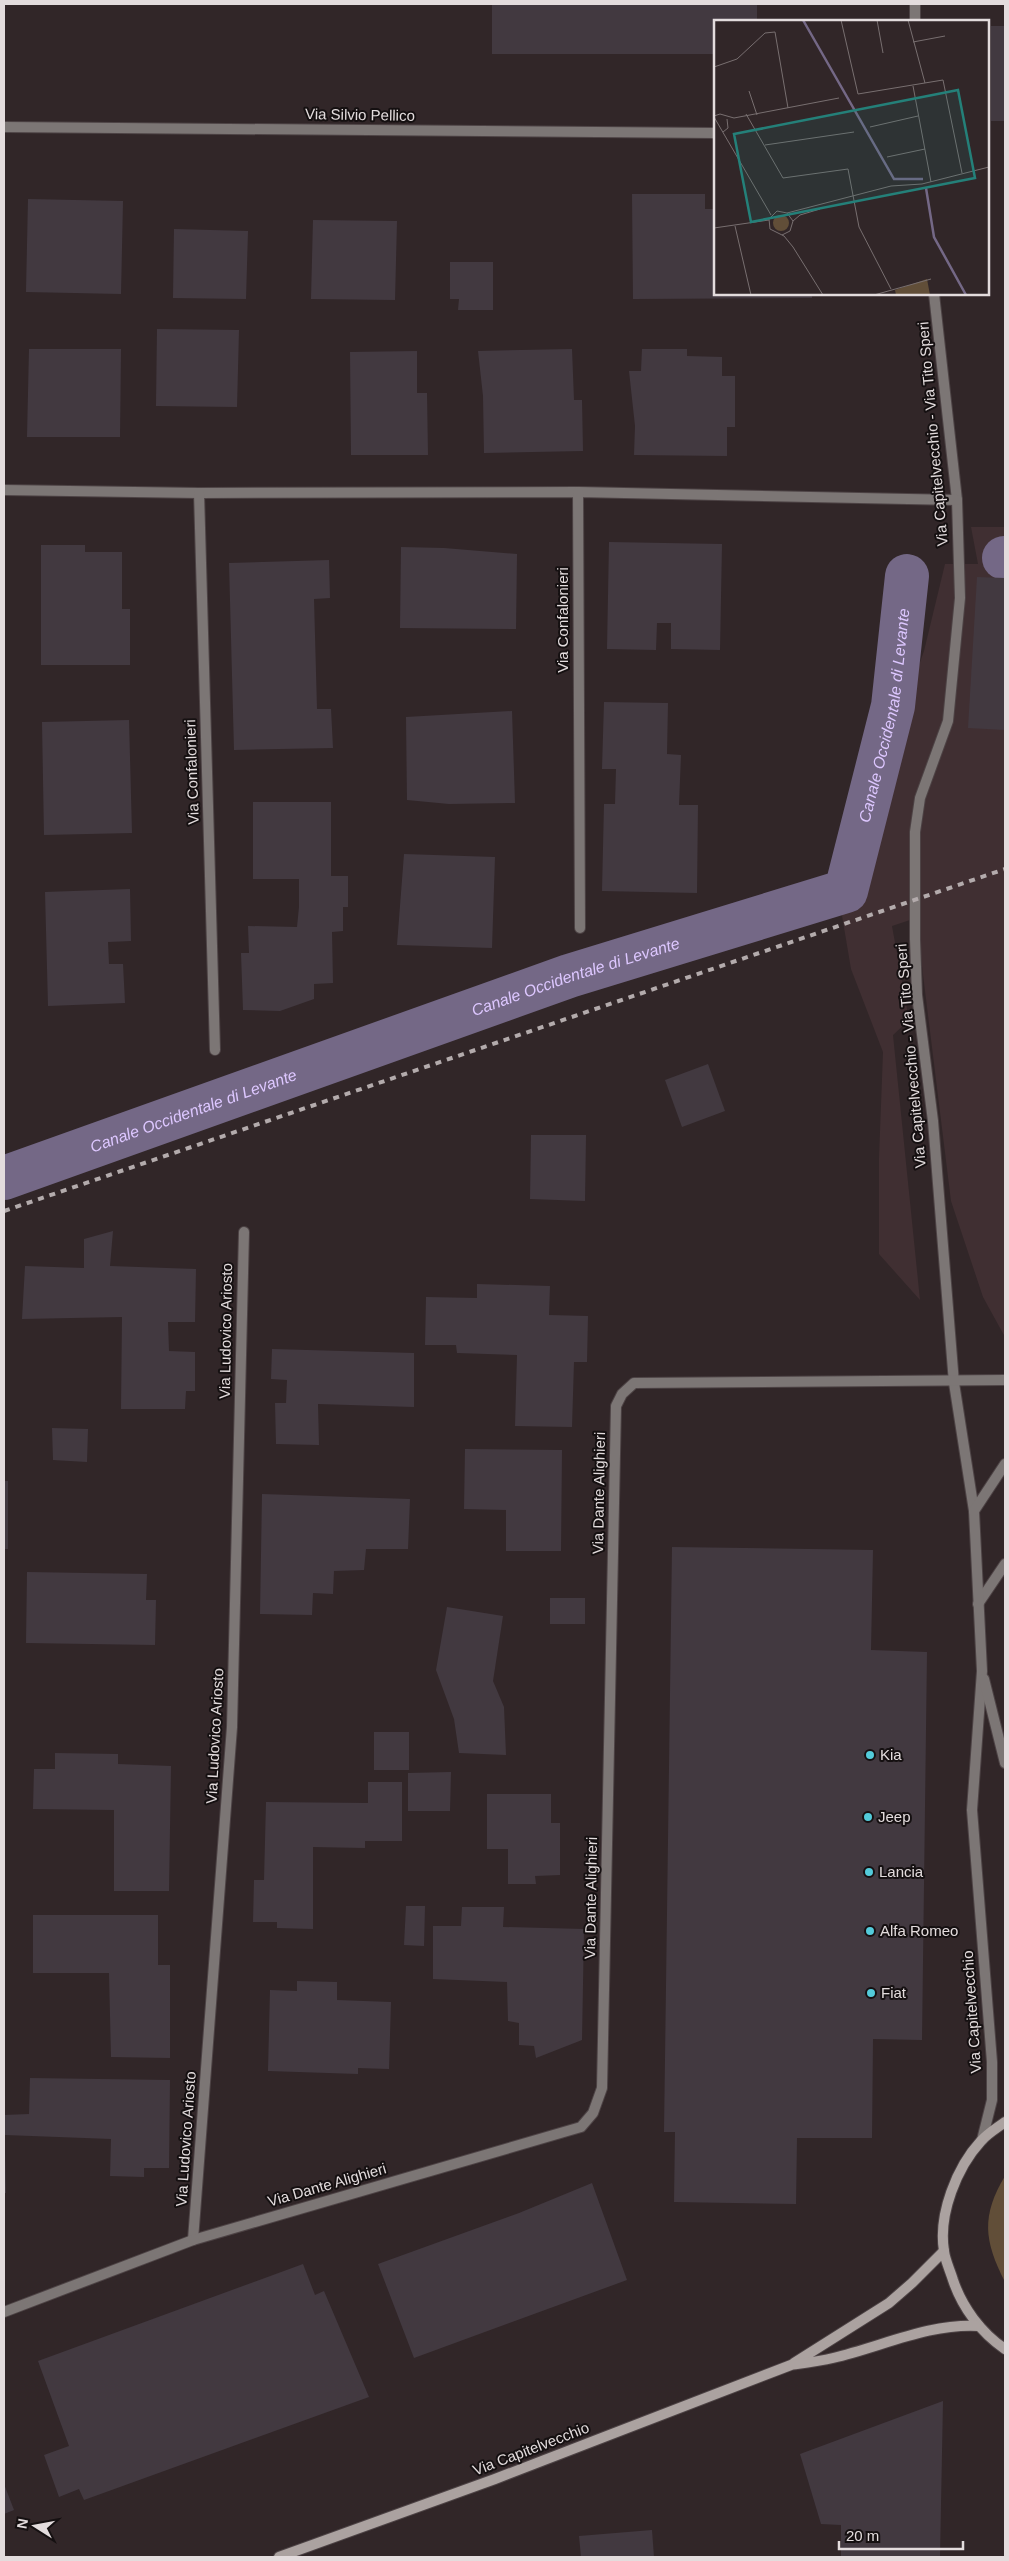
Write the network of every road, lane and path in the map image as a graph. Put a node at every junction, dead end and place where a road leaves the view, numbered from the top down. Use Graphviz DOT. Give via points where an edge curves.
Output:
graph roads {
  1 [pos="915,4"];
  2 [pos="915,20"];
  3 [pos="4,127"];
  4 [pos="714,133"];
  5 [pos="934,295"];
  6 [pos="4,490"];
  7 [pos="578,492"];
  8 [pos="199,493"];
  9 [pos="957,500"];
  10 [pos="580,928"];
  11 [pos="215,1050"];
  12 [pos="244,1232"];
  13 [pos="1005,1380"];
  14 [pos="954,1383"];
  15 [pos="1005,1464"];
  16 [pos="974,1511"];
  17 [pos="1005,1564"];
  18 [pos="978,1604"];
  19 [pos="982,1671"];
  20 [pos="1005,1763"];
  21 [pos="1005,2122"];
  22 [pos="982,2140"];
  23 [pos="193,2240"];
  24 [pos="944,2251"];
  25 [pos="4,2312"];
  26 [pos="979,2326"];
  27 [pos="1005,2348"];
  28 [pos="792,2365"];
  29 [pos="279,2557"];
  1 -- 2 [label="street"];
  3 -- 4 [label="street, Via Silvio Pellico"];
  5 -- 9 [label="street, Via Capitelvecchio - Via Tito Speri"];
  6 -- 8 [label="street"];
  7 -- 8 [label="street"];
  7 -- 9 [label="street"];
  7 -- 10 [label="street, Via Confalonieri"];
  8 -- 11 [label="street, Via Confalonieri"];
  9 -- 14 [label="street, Via Capitelvecchio - Via Tito Speri" via="960,598 948,721 920,798 915,832 918,995 933,1122"];
  12 -- 23 [label="street, Via Ludovico Ariosto" via="232,1727"];
  13 -- 14 [label="street, Via Dante Alighieri"];
  14 -- 16 [label="street, Via Capitelvecchio - Via Tito Speri"];
  14 -- 23 [label="street, Via Dante Alighieri" via="634,1383 622,1394 616,1406 602,2088 593,2113 581,2127"];
  15 -- 16 [label="street"];
  16 -- 18 [label="street, Via Capitelvecchio - Via Tito Speri"];
  17 -- 18 [label="street"];
  18 -- 19 [label="street, Via Capitelvecchio - Via Tito Speri"];
  19 -- 20 [label="street"];
  19 -- 22 [label="street, Via Capitelvecchio" via="972,1810 992,2062 992,2100"];
  21 -- 22 [label="main road"];
  22 -- 24 [label="main road" via="967,2159 953,2189 944,2223"];
  23 -- 25 [label="street, Via Dante Alighieri"];
  24 -- 26 [label="main road" via="959,2296"];
  24 -- 28 [label="main road, Via Capitelvecchio" via="889,2302"];
  26 -- 27 [label="main road"];
  26 -- 28 [label="main road, Via Capitelvecchio" via="960,2325 891,2340 833,2358"];
  28 -- 29 [label="main road, Via Capitelvecchio" via="495,2479"];
}
